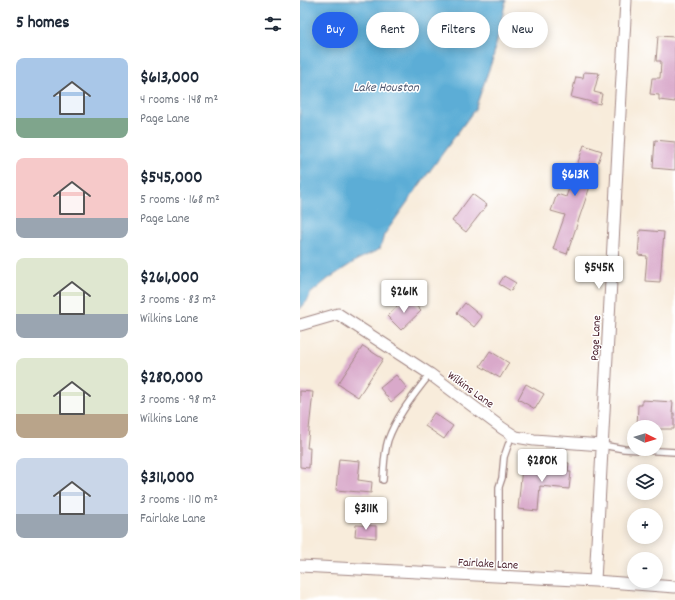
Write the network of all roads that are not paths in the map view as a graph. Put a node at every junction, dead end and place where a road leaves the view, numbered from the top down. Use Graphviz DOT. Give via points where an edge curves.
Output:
graph roads {
  1 [pos="626,0"];
  2 [pos="300,325"];
  3 [pos="430,374"];
  4 [pos="512,434"];
  5 [pos="602,445"];
  6 [pos="675,452"];
  7 [pos="383,480"];
  8 [pos="300,566"];
  9 [pos="499,576"];
  10 [pos="595,581"];
  11 [pos="675,587"];
  1 -- 5 [label="street, Page Lane"];
  2 -- 3 [label="street, Wilkins Lane" via="338,314"];
  3 -- 4 [label="street, Wilkins Lane"];
  3 -- 7 [label="lane" via="406,406 388,440"];
  4 -- 5 [label="street, Wilkins Lane" via="534,440"];
  4 -- 9 [label="lane" via="504,457 499,487"];
  5 -- 6 [label="lane"];
  5 -- 10 [label="street, Page Lane"];
  8 -- 9 [label="street, Fairlake Lane"];
  9 -- 10 [label="street, Fairlake Lane"];
  10 -- 11 [label="street, Fairlake Lane"];
}
